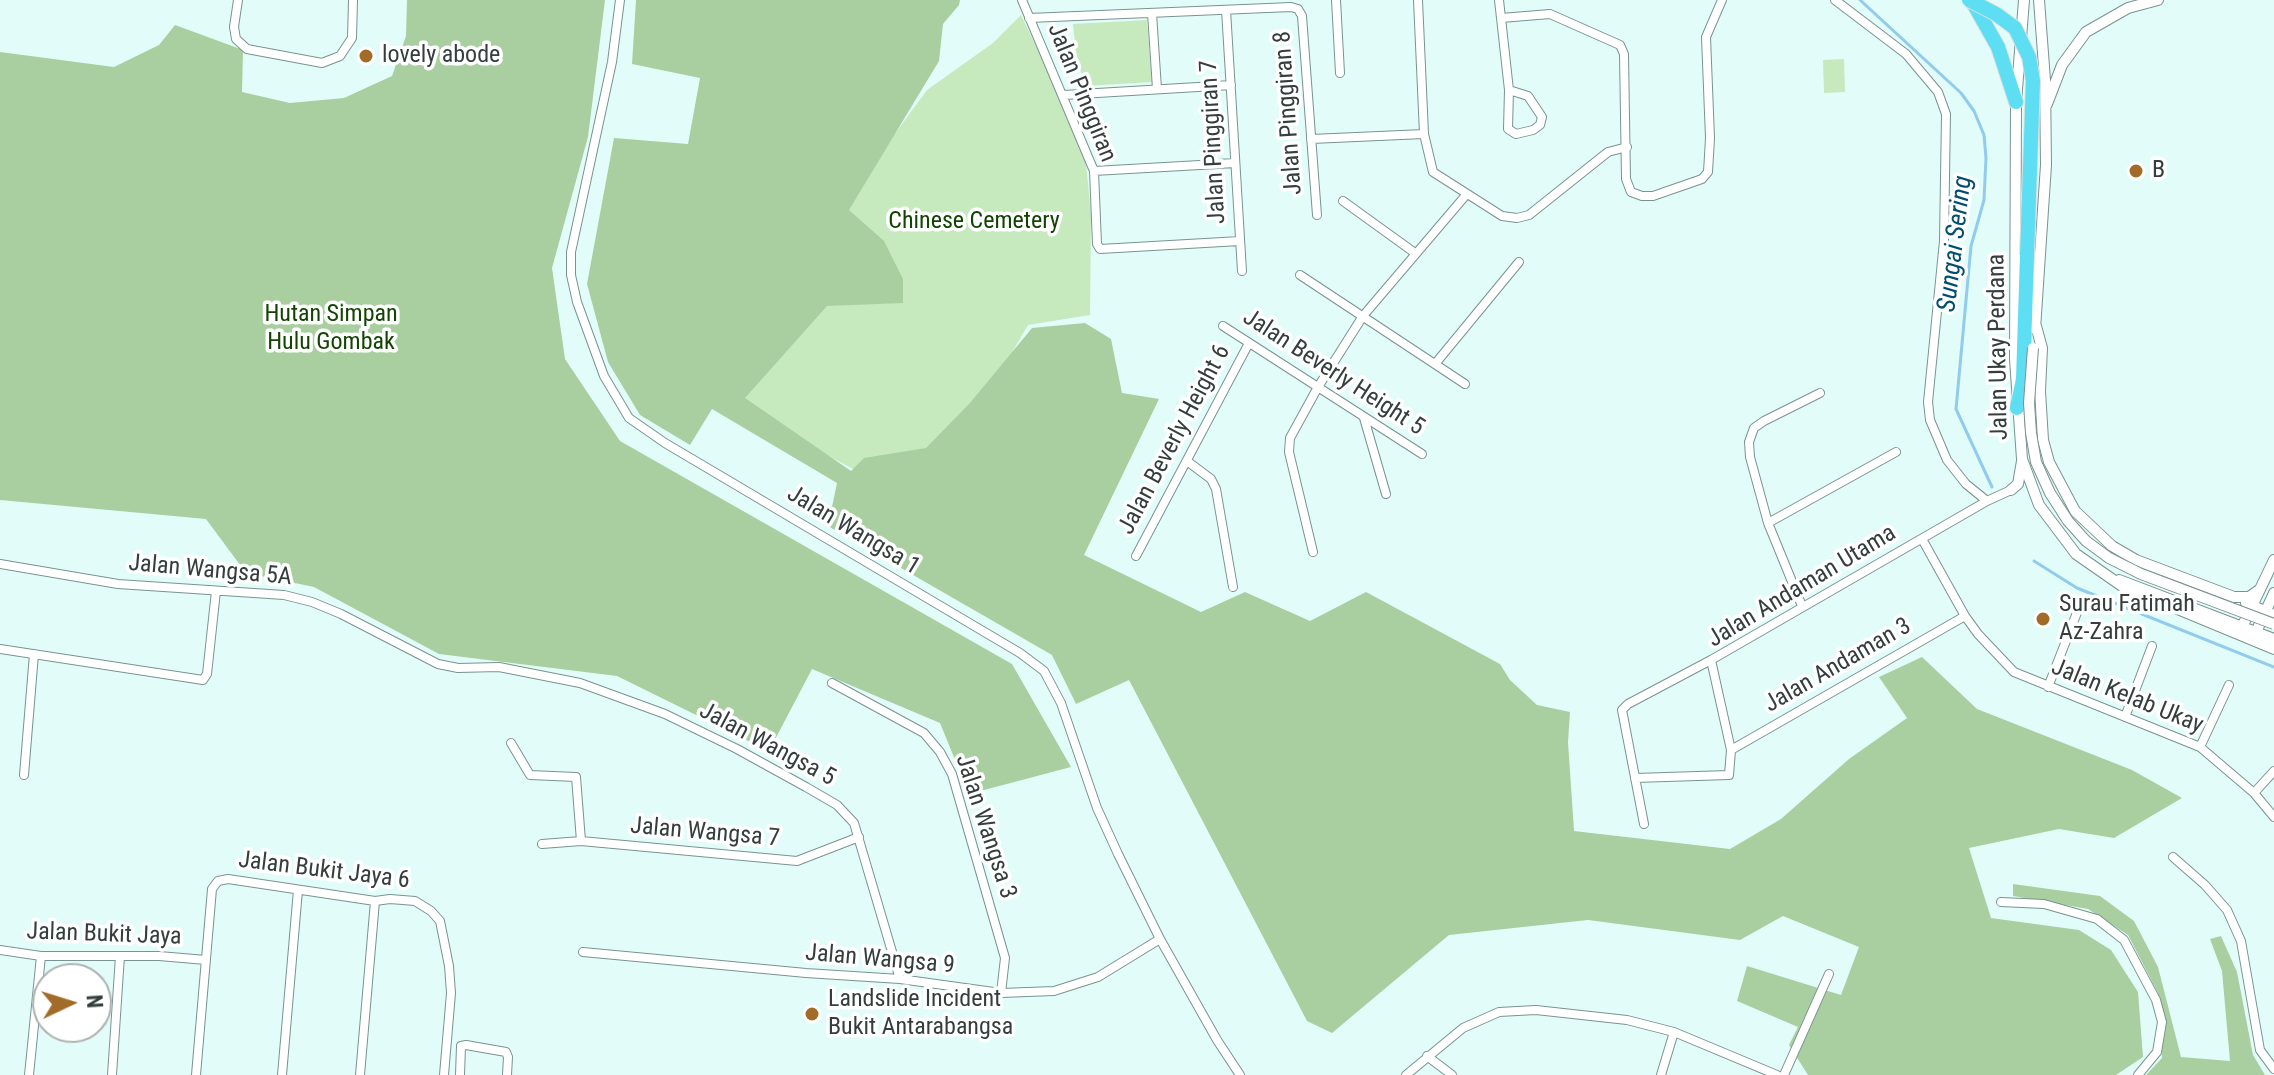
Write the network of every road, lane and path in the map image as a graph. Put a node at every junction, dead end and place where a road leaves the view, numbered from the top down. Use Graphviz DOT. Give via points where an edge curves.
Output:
graph roads {
  1 [pos="238,0"];
  2 [pos="353,0"];
  3 [pos="620,0"];
  4 [pos="1022,0"];
  5 [pos="1031,0"];
  6 [pos="1336,0"];
  7 [pos="1418,0"];
  8 [pos="1499,0"];
  9 [pos="1722,0"];
  10 [pos="1835,0"];
  11 [pos="1970,0"];
  12 [pos="2024,0"];
  13 [pos="2039,0"];
  14 [pos="2158,0"];
  15 [pos="1226,10"];
  16 [pos="1152,13"];
  17 [pos="1029,18"];
  18 [pos="1501,18"];
  19 [pos="1340,73"];
  20 [pos="1231,85"];
  21 [pos="1157,89"];
  22 [pos="1509,90"];
  23 [pos="1064,95"];
  24 [pos="2016,102"];
  25 [pos="2045,110"];
  26 [pos="1424,134"];
  27 [pos="1311,139"];
  28 [pos="1627,147"];
  29 [pos="1235,163"];
  30 [pos="1094,171"];
  31 [pos="1466,195"];
  32 [pos="1343,201"];
  33 [pos="1317,215"];
  34 [pos="1240,241"];
  35 [pos="1415,253"];
  36 [pos="1519,262"];
  37 [pos="1242,271"];
  38 [pos="1300,275"];
  39 [pos="1363,316"];
  40 [pos="1223,326"];
  41 [pos="2036,326"];
  42 [pos="1249,343"];
  43 [pos="1435,364"];
  44 [pos="1465,384"];
  45 [pos="1318,387"];
  46 [pos="1820,393"];
  47 [pos="2017,408"];
  48 [pos="1364,417"];
  49 [pos="1896,452"];
  50 [pos="1422,454"];
  51 [pos="2022,459"];
  52 [pos="1187,461"];
  53 [pos="2011,490"];
  54 [pos="1386,494"];
  55 [pos="1987,501"];
  56 [pos="2039,505"];
  57 [pos="1768,523"];
  58 [pos="1922,539"];
  59 [pos="1313,552"];
  60 [pos="1136,556"];
  61 [pos="2274,560"];
  62 [pos="0,564"];
  63 [pos="2113,578"];
  64 [pos="1233,587"];
  65 [pos="2259,590"];
  66 [pos="216,591"];
  67 [pos="2274,593"];
  68 [pos="2234,597"];
  69 [pos="1802,606"];
  70 [pos="2252,606"];
  71 [pos="2078,610"];
  72 [pos="2270,613"];
  73 [pos="1965,616"];
  74 [pos="2274,624"];
  75 [pos="2242,627"];
  76 [pos="2256,632"];
  77 [pos="2274,639"];
  78 [pos="2152,646"];
  79 [pos="0,649"];
  80 [pos="2274,649"];
  81 [pos="34,654"];
  82 [pos="1711,660"];
  83 [pos="499,667"];
  84 [pos="832,683"];
  85 [pos="2229,685"];
  86 [pos="2048,687"];
  87 [pos="2125,717"];
  88 [pos="511,743"];
  89 [pos="2200,747"];
  90 [pos="1731,750"];
  91 [pos="2274,771"];
  92 [pos="24,775"];
  93 [pos="1635,778"];
  94 [pos="2254,793"];
  95 [pos="2274,817"];
  96 [pos="1644,824"];
  97 [pos="859,837"];
  98 [pos="581,841"];
  99 [pos="542,844"];
  100 [pos="2173,857"];
  101 [pos="298,890"];
  102 [pos="375,901"];
  103 [pos="2001,902"];
  104 [pos="1160,939"];
  105 [pos="0,950"];
  106 [pos="583,952"];
  107 [pos="41,956"];
  108 [pos="120,956"];
  109 [pos="206,960"];
  110 [pos="1829,974"];
  111 [pos="900,979"];
  112 [pos="1001,993"];
  113 [pos="1674,1032"];
  114 [pos="1427,1056"];
  115 [pos="2274,1069"];
  116 [pos="29,1075"];
  117 [pos="112,1075"];
  118 [pos="196,1075"];
  119 [pos="282,1075"];
  120 [pos="360,1075"];
  121 [pos="444,1075"];
  122 [pos="460,1075"];
  123 [pos="507,1075"];
  124 [pos="1240,1075"];
  125 [pos="1406,1075"];
  126 [pos="1452,1075"];
  127 [pos="1661,1075"];
  128 [pos="1777,1075"];
  129 [pos="1784,1075"];
  130 [pos="2138,1075"];
  1 -- 2 [label="street" via="236,39 247,49 322,63 340,56 352,38"];
  3 -- 104 [label="street, Jalan Wangsa 1" via="571,252 577,302 604,376 629,418 665,443 1044,671 1061,703 1097,808"];
  4 -- 5 [label="street"];
  4 -- 17 [label="street, Jalan Pinggiran"];
  6 -- 19 [label="street"];
  7 -- 26 [label="street"];
  8 -- 18 [label="street"];
  9 -- 28 [label="street" via="1706,37 1708,172 1702,179 1642,196 1631,192 1626,179"];
  10 -- 55 [label="street" via="1906,54 1938,92 1946,114 1944,241 1928,402 1947,460"];
  11 -- 24 [label="highway" via="1998,47"];
  11 -- 47 [label="highway, bridge" via="2015,28 2033,81 2023,379"];
  12 -- 24 [label="street, Jalan Ukay Perdana"];
  13 -- 25 [label="street, Jalan Ukay Perdana"];
  14 -- 25 [label="street" via="2128,8 2086,32 2062,65"];
  15 -- 16 [label="street"];
  15 -- 20 [label="street, Jalan Pinggiran 7"];
  15 -- 27 [label="street, Jalan Pinggiran 8" via="1298,9"];
  16 -- 17 [label="street"];
  16 -- 21 [label="street"];
  17 -- 23 [label="street, Jalan Pinggiran"];
  18 -- 22 [label="street"];
  18 -- 28 [label="street" via="1550,14 1620,45"];
  20 -- 21 [label="street"];
  20 -- 29 [label="street, Jalan Pinggiran 7"];
  21 -- 23 [label="street"];
  22 -- 22 [label="street" via="1508,129 1516,134 1540,125 1542,117 1528,96"];
  23 -- 30 [label="street, Jalan Pinggiran"];
  24 -- 47 [label="street, Jalan Ukay Perdana"];
  25 -- 41 [label="street, Jalan Ukay Perdana"];
  26 -- 27 [label="street"];
  26 -- 31 [label="street" via="1433,172"];
  27 -- 33 [label="street, Jalan Pinggiran 8"];
  28 -- 31 [label="street" via="1608,152 1529,215 1502,216"];
  29 -- 30 [label="street"];
  29 -- 34 [label="street, Jalan Pinggiran 7"];
  30 -- 34 [label="street, Jalan Pinggiran" via="1100,249"];
  31 -- 35 [label="street"];
  32 -- 35 [label="street"];
  34 -- 37 [label="street, Jalan Pinggiran 7"];
  35 -- 39 [label="street"];
  36 -- 43 [label="street"];
  38 -- 39 [label="street"];
  39 -- 43 [label="street"];
  39 -- 45 [label="street"];
  40 -- 42 [label="street, Jalan Beverly Height 5"];
  41 -- 68 [label="street" via="2042,348 2043,440 2075,511 2112,546 2136,560"];
  41 -- 74 [label="street, Jalan Ukay Perdana, bridge" via="2029,403 2033,448 2050,493 2068,521 2109,558"];
  42 -- 45 [label="street, Jalan Beverly Height 5"];
  42 -- 52 [label="street, Jalan Beverly Height 6"];
  43 -- 44 [label="street"];
  45 -- 48 [label="street, Jalan Beverly Height 5"];
  45 -- 59 [label="street" via="1290,438 1289,452"];
  46 -- 57 [label="street" via="1754,428 1750,457"];
  47 -- 51 [label="street, Jalan Ukay Perdana"];
  48 -- 50 [label="street, Jalan Beverly Height 5"];
  48 -- 54 [label="street"];
  49 -- 57 [label="street"];
  51 -- 53 [label="street" via="2020,477"];
  51 -- 56 [label="street, Jalan Ukay Perdana"];
  52 -- 60 [label="street, Jalan Beverly Height 6"];
  52 -- 64 [label="street" via="1216,489"];
  53 -- 55 [label="street, Jalan Andaman Utama"];
  53 -- 56 [label="street" via="2028,494"];
  55 -- 58 [label="street, Jalan Andaman Utama"];
  56 -- 63 [label="street, Jalan Ukay Perdana" via="2076,554"];
  57 -- 69 [label="street"];
  58 -- 69 [label="street, Jalan Andaman Utama"];
  58 -- 73 [label="street, Jalan Kelab Ukay"];
  61 -- 65 [label="street"];
  62 -- 66 [label="street, Jalan Wangsa 5A" via="118,584"];
  63 -- 75 [label="street"];
  63 -- 80 [label="street, Jalan Ukay Perdana" via="2132,591"];
  65 -- 68 [label="street" via="2249,597"];
  65 -- 70 [label="street"];
  66 -- 81 [label="street" via="203,680"];
  66 -- 83 [label="street, Jalan Wangsa 5A" via="312,602 438,664"];
  67 -- 72 [label="street"];
  68 -- 70 [label="street"];
  69 -- 82 [label="street, Jalan Andaman Utama"];
  70 -- 72 [label="street"];
  70 -- 75 [label="street"];
  71 -- 86 [label="street"];
  72 -- 76 [label="street"];
  73 -- 86 [label="street, Jalan Kelab Ukay" via="2014,672"];
  73 -- 90 [label="street, Jalan Andaman 3"];
  75 -- 76 [label="street"];
  76 -- 77 [label="street"];
  78 -- 87 [label="street"];
  79 -- 81 [label="street"];
  81 -- 92 [label="street"];
  82 -- 90 [label="street, Jalan Andaman Utama"];
  82 -- 93 [label="street" via="1622,710"];
  83 -- 97 [label="street, Jalan Wangsa 5" via="580,683 665,714 837,805"];
  84 -- 112 [label="street, Jalan Wangsa 3" via="924,733 952,774 1005,958"];
  85 -- 89 [label="street"];
  86 -- 87 [label="street, Jalan Kelab Ukay"];
  87 -- 89 [label="street, Jalan Kelab Ukay"];
  88 -- 98 [label="street" via="530,775 576,777"];
  89 -- 94 [label="street, Jalan Kelab Ukay"];
  90 -- 93 [label="street" via="1725,777"];
  91 -- 94 [label="street"];
  93 -- 96 [label="street"];
  94 -- 95 [label="street, Jalan Kelab Ukay"];
  97 -- 98 [label="street, Jalan Wangsa 7" via="797,861"];
  97 -- 111 [label="street, Jalan Wangsa 5"];
  98 -- 99 [label="street, Jalan Wangsa 7"];
  100 -- 115 [label="street" via="2227,910 2241,941 2260,1050"];
  101 -- 102 [label="street, Jalan Bukit Jaya 6"];
  101 -- 109 [label="street, Jalan Bukit Jaya 6" via="218,881 212,889"];
  101 -- 119 [label="street"];
  102 -- 120 [label="street"];
  102 -- 121 [label="street, Jalan Bukit Jaya 6" via="415,901 440,921 451,993"];
  103 -- 130 [label="street" via="2044,904 2097,919 2124,940 2162,1022 2157,1052"];
  104 -- 112 [label="street, Jalan Wangsa 9" via="1098,977 1054,991"];
  104 -- 124 [label="street, Jalan Wangsa 1"];
  105 -- 107 [label="street, Jalan Bukit Jaya"];
  106 -- 111 [label="street, Jalan Wangsa 9"];
  107 -- 108 [label="street, Jalan Bukit Jaya"];
  107 -- 116 [label="street"];
  108 -- 109 [label="street, Jalan Bukit Jaya"];
  108 -- 117 [label="street"];
  109 -- 118 [label="street"];
  110 -- 129 [label="street"];
  111 -- 112 [label="street, Jalan Wangsa 9"];
  113 -- 114 [label="street" via="1627,1020 1518,1010 1499,1012 1463,1028"];
  113 -- 127 [label="street"];
  113 -- 128 [label="street"];
  114 -- 125 [label="street"];
  114 -- 126 [label="street"];
  122 -- 123 [label="street" via="461,1046 466,1045 506,1052"];
}
